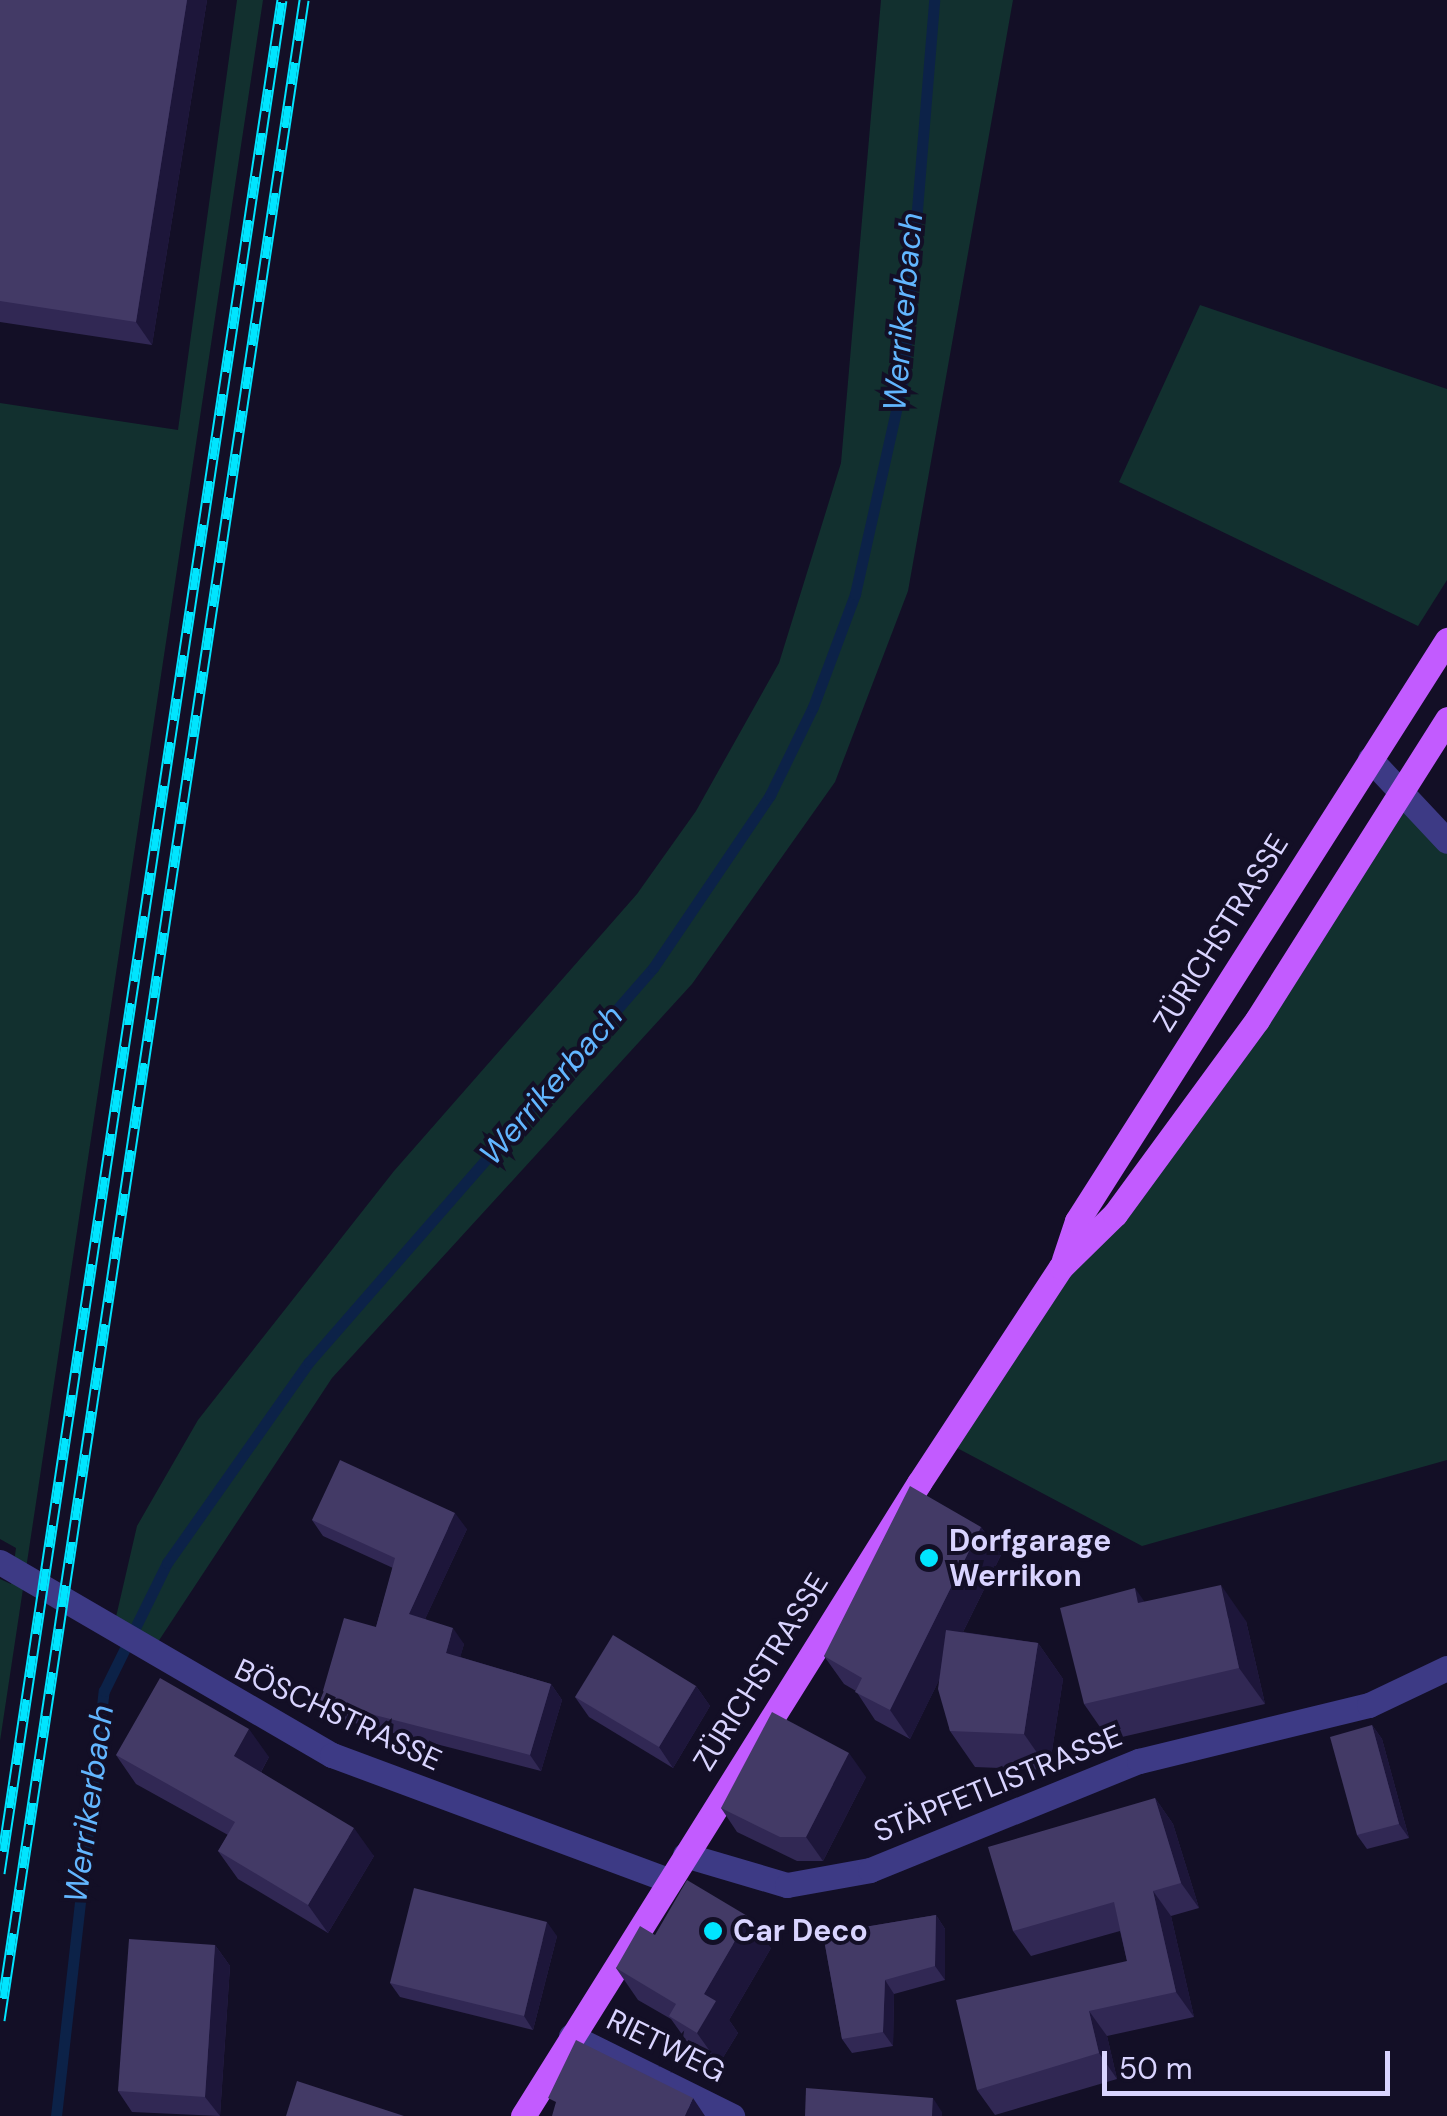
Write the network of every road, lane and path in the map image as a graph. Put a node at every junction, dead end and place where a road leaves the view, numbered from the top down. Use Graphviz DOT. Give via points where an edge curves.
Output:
graph roads {
  1 [pos="1447,640"];
  2 [pos="1447,719"];
  3 [pos="1370,759"];
  4 [pos="1405,787"];
  5 [pos="1447,841"];
  6 [pos="1062,1268"];
  7 [pos="0,1562"];
  8 [pos="1447,1668"];
  9 [pos="685,1854"];
  10 [pos="670,1880"];
  11 [pos="571,2036"];
  12 [pos="523,2116"];
  13 [pos="732,2116"];
  1 -- 3 [label="main road, ZÜRICHSTRASSE"];
  2 -- 4 [label="main road, ZÜRICHSTRASSE"];
  3 -- 4 [label="street"];
  3 -- 6 [label="main road, ZÜRICHSTRASSE" via="1077,1221"];
  4 -- 5 [label="street"];
  4 -- 6 [label="main road, ZÜRICHSTRASSE" via="1190,1117"];
  6 -- 9 [label="main road, ZÜRICHSTRASSE"];
  7 -- 10 [label="street, BÖSCHSTRASSE" via="332,1755"];
  8 -- 9 [label="street, STÄPFETLISTRASSE" via="1370,1705 1122,1767 870,1870 787,1886"];
  9 -- 10 [label="main road, ZÜRICHSTRASSE"];
  10 -- 11 [label="main road, ZÜRICHSTRASSE"];
  11 -- 12 [label="main road, ZÜRICHSTRASSE"];
  11 -- 13 [label="street, RIETWEG"];
}
